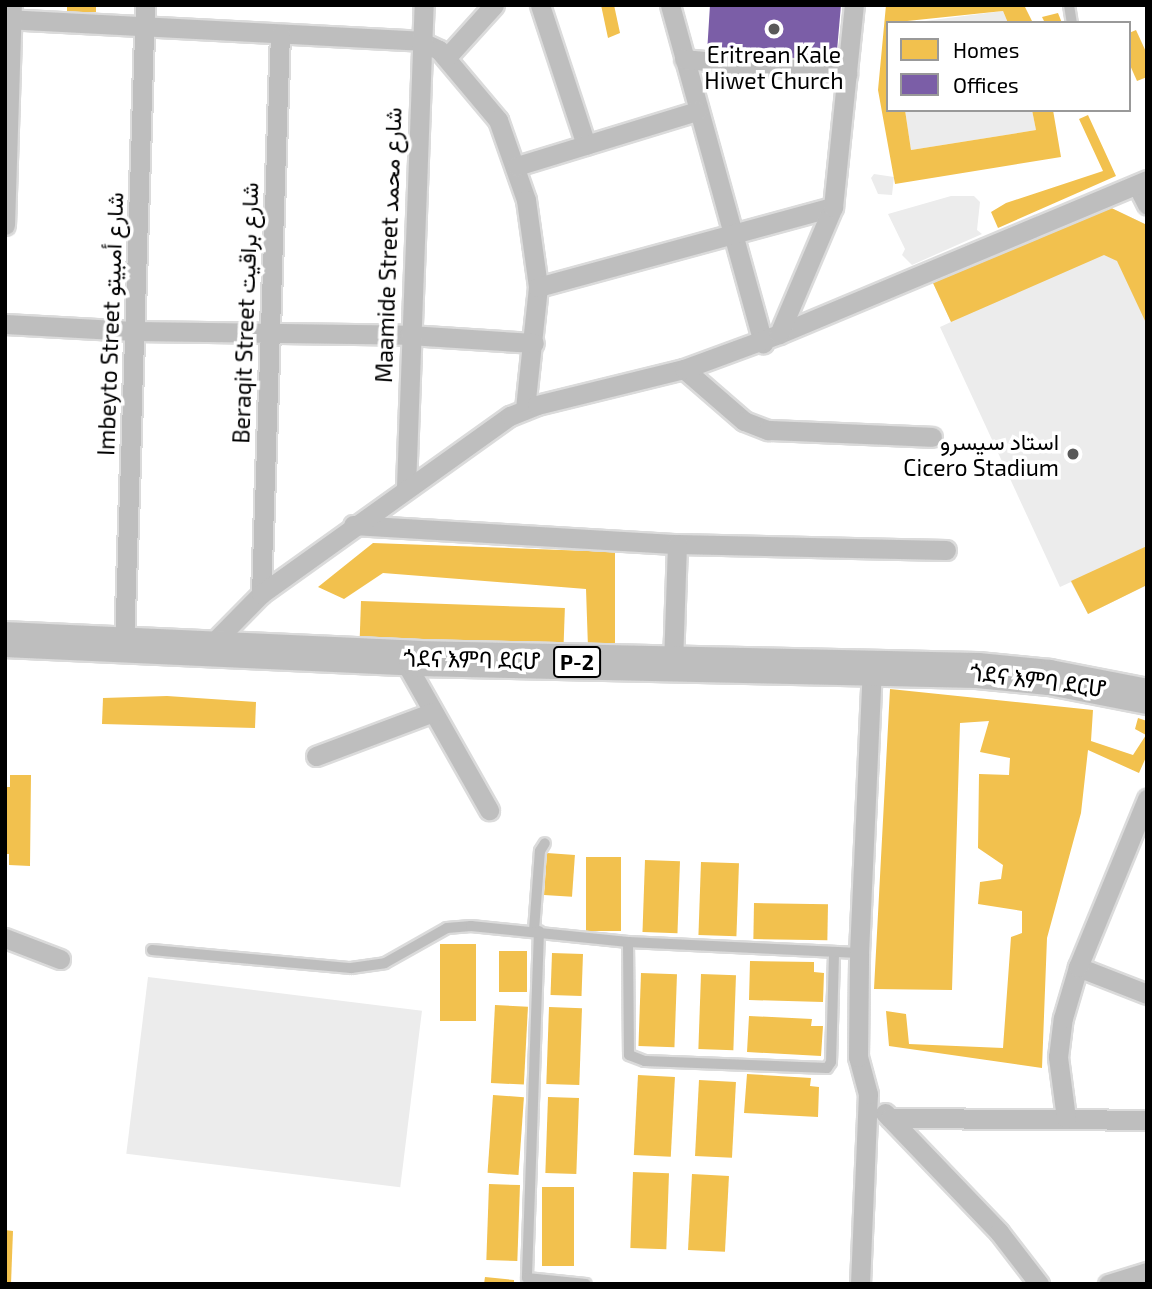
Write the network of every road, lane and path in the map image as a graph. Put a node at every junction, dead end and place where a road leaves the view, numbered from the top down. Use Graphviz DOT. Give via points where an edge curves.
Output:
graph roads {
  1 [pos="145,5"];
  2 [pos="424,5"];
  3 [pos="494,5"];
  4 [pos="540,5"];
  5 [pos="670,5"];
  6 [pos="854,5"];
  7 [pos="10,14"];
  8 [pos="144,27"];
  9 [pos="280,34"];
  10 [pos="420,41"];
  11 [pos="447,57"];
  12 [pos="684,59"];
  13 [pos="847,74"];
  14 [pos="696,111"];
  15 [pos="586,145"];
  16 [pos="517,166"];
  17 [pos="1142,182"];
  18 [pos="1147,205"];
  19 [pos="833,207"];
  20 [pos="5,225"];
  21 [pos="732,233"];
  22 [pos="538,286"];
  23 [pos="5,324"];
  24 [pos="134,331"];
  25 [pos="268,334"];
  26 [pos="409,335"];
  27 [pos="771,339"];
  28 [pos="534,344"];
  29 [pos="684,369"];
  30 [pos="525,409"];
  31 [pos="932,436"];
  32 [pos="406,487"];
  33 [pos="353,525"];
  34 [pos="677,544"];
  35 [pos="946,550"];
  36 [pos="261,594"];
  37 [pos="5,639"];
  38 [pos="124,645"];
  39 [pos="205,651"];
  40 [pos="403,657"];
  41 [pos="673,664"];
  42 [pos="872,670"];
  43 [pos="1147,696"];
  44 [pos="433,712"];
  45 [pos="316,756"];
  46 [pos="1147,799"];
  47 [pos="489,810"];
  48 [pos="545,843"];
  49 [pos="537,931"];
  50 [pos="5,938"];
  51 [pos="628,942"];
  52 [pos="152,950"];
  53 [pos="834,952"];
  54 [pos="859,953"];
  55 [pos="60,959"];
  56 [pos="1078,967"];
  57 [pos="1147,993"];
  58 [pos="868,1094"];
  59 [pos="891,1118"];
  60 [pos="1066,1118"];
  61 [pos="1147,1120"];
  62 [pos="1147,1272"];
  63 [pos="853,1282"];
  64 [pos="586,1284"];
  65 [pos="1039,1284"];
  66 [pos="1108,1284"];
  1 -- 8 [label="street, Imbeyto Street شارع أمبيتو"];
  2 -- 10 [label="street, Maamide Street شارع محمد"];
  3 -- 11 [label="street"];
  4 -- 15 [label="street"];
  5 -- 12 [label="street"];
  6 -- 13 [label="street"];
  7 -- 8 [label="street"];
  7 -- 20 [label="street"];
  8 -- 9 [label="street"];
  8 -- 24 [label="street, Imbeyto Street شارع أمبيتو"];
  9 -- 10 [label="street"];
  9 -- 25 [label="street, Beraqit Street شارع براقيت"];
  10 -- 11 [label="street"];
  10 -- 26 [label="street, Maamide Street شارع محمد"];
  11 -- 16 [label="street" via="486,102"];
  12 -- 13 [label="street"];
  12 -- 14 [label="street"];
  13 -- 19 [label="street"];
  14 -- 15 [label="street"];
  14 -- 21 [label="street"];
  15 -- 16 [label="street"];
  16 -- 22 [label="street" via="534,238"];
  17 -- 18 [label="street"];
  17 -- 27 [label="street"];
  19 -- 21 [label="street"];
  19 -- 27 [label="street"];
  21 -- 22 [label="street"];
  21 -- 27 [label="street"];
  22 -- 28 [label="street"];
  23 -- 24 [label="street"];
  24 -- 25 [label="street"];
  24 -- 38 [label="street, Imbeyto Street شارع أمبيتو"];
  25 -- 26 [label="street"];
  25 -- 36 [label="street, Beraqit Street شارع براقيت"];
  26 -- 28 [label="street"];
  26 -- 32 [label="street, Maamide Street شارع محمد"];
  27 -- 29 [label="street"];
  28 -- 30 [label="street"];
  29 -- 30 [label="street"];
  29 -- 31 [label="street" via="744,421 768,430"];
  30 -- 32 [label="street"];
  32 -- 33 [label="street"];
  33 -- 34 [label="street"];
  33 -- 36 [label="street"];
  34 -- 35 [label="street"];
  34 -- 41 [label="street"];
  36 -- 39 [label="street"];
  37 -- 38 [label="highway, ጎደና እምባ ደርሆ / P-2"];
  38 -- 39 [label="highway, ጎደና እምባ ደርሆ / P-2"];
  39 -- 40 [label="highway, ጎደና እምባ ደርሆ / P-2"];
  40 -- 41 [label="highway, ጎደና እምባ ደርሆ / P-2"];
  40 -- 44 [label="street"];
  41 -- 42 [label="highway, ጎደና እምባ ደርሆ / P-2"];
  42 -- 43 [label="highway, ጎደና እምባ ደርሆ / P-2" via="1021,674"];
  42 -- 54 [label="street"];
  44 -- 45 [label="street"];
  44 -- 47 [label="street"];
  46 -- 56 [label="street"];
  48 -- 49 [label="lane" via="540,851"];
  49 -- 51 [label="lane"];
  49 -- 52 [label="lane" via="447,928 397,959 351,968"];
  49 -- 64 [label="lane" via="527,1278"];
  50 -- 55 [label="street"];
  51 -- 53 [label="lane"];
  51 -- 53 [label="lane" via="629,1055 673,1062 827,1068 831,1062"];
  53 -- 54 [label="lane"];
  54 -- 58 [label="street" via="858,1057"];
  56 -- 57 [label="street"];
  56 -- 60 [label="street" via="1063,1018 1058,1057"];
  58 -- 59 [label="street"];
  58 -- 63 [label="street"];
  59 -- 60 [label="street"];
  59 -- 65 [label="street" via="999,1232"];
  60 -- 61 [label="street"];
  62 -- 66 [label="street"];
}
